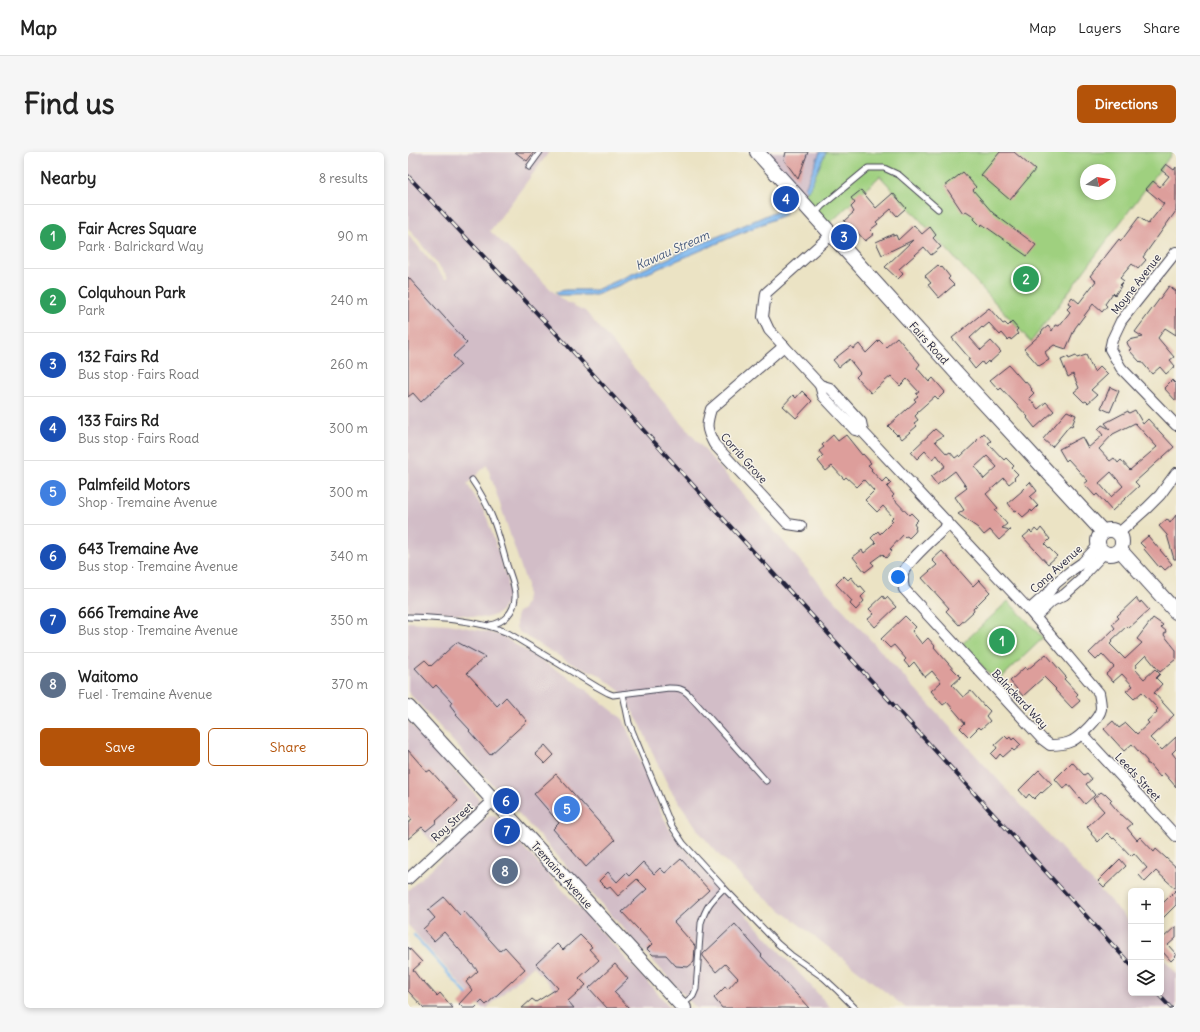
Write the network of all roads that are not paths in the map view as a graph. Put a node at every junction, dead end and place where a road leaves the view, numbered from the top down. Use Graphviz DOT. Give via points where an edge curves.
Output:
graph roads {
  1 [pos="540,152"];
  2 [pos="757,152"];
  3 [pos="529,167"];
  4 [pos="938,209"];
  5 [pos="813,215"];
  6 [pos="831,235"];
  7 [pos="1176,252"];
  8 [pos="784,346"];
  9 [pos="1176,425"];
  10 [pos="1176,473"];
  11 [pos="472,480"];
  12 [pos="949,524"];
  13 [pos="801,526"];
  14 [pos="1103,532"];
  15 [pos="1119,533"];
  16 [pos="1101,549"];
  17 [pos="1120,550"];
  18 [pos="1176,612"];
  19 [pos="1032,614"];
  20 [pos="408,617"];
  21 [pos="486,625"];
  22 [pos="624,694"];
  23 [pos="408,706"];
  24 [pos="1082,734"];
  25 [pos="766,781"];
  26 [pos="494,800"];
  27 [pos="1176,836"];
  28 [pos="408,878"];
  29 [pos="724,888"];
  30 [pos="683,1007"];
  31 [pos="855,1008"];
  1 -- 3 [label="lane"];
  2 -- 5 [label="street, Fairs Road"];
  4 -- 5 [label="lane" via="899,175 884,168 868,168"];
  5 -- 6 [label="street, Fairs Road"];
  6 -- 8 [label="street, Balrickard Way" via="766,293 763,317 769,330"];
  6 -- 14 [label="street, Fairs Road"];
  7 -- 9 [label="street, Moyne Avenue" via="1121,321 1110,348 1121,368"];
  8 -- 12 [label="street, Balrickard Way" via="820,385 823,396 855,430 863,432"];
  8 -- 13 [label="street, Corrib Grove" via="711,409 707,421 708,432 714,444 788,524"];
  10 -- 15 [label="street" via="1160,495"];
  11 -- 21 [label="lane" via="496,525 515,593 512,611 505,619 497,624"];
  12 -- 19 [label="street, Balrickard Way"];
  12 -- 24 [label="street, Balrickard Way" via="909,563 903,574 904,589 1042,740 1050,745 1057,745 1071,742"];
  14 -- 15 [label="street" via="1111,529"];
  14 -- 16 [label="street" via="1098,538"];
  15 -- 17 [label="street" via="1123,540"];
  16 -- 17 [label="street" via="1111,554"];
  16 -- 19 [label="street, Cong Avenue" via="1056,583"];
  17 -- 18 [label="street"];
  19 -- 24 [label="street, Balrickard Way" via="1099,693 1100,710 1094,722"];
  20 -- 21 [label="lane"];
  21 -- 22 [label="lane" via="508,632 608,693"];
  22 -- 25 [label="lane" via="668,688 682,689"];
  22 -- 29 [label="lane" via="629,723 671,826"];
  23 -- 26 [label="street, Tremaine Avenue"];
  24 -- 27 [label="street, Leeds Street"];
  26 -- 28 [label="street, Roy Street"];
  26 -- 30 [label="street, Tremaine Avenue"];
  29 -- 30 [label="lane" via="712,900 704,914 700,932 696,989"];
  29 -- 31 [label="lane" via="778,944 824,978"];
}
